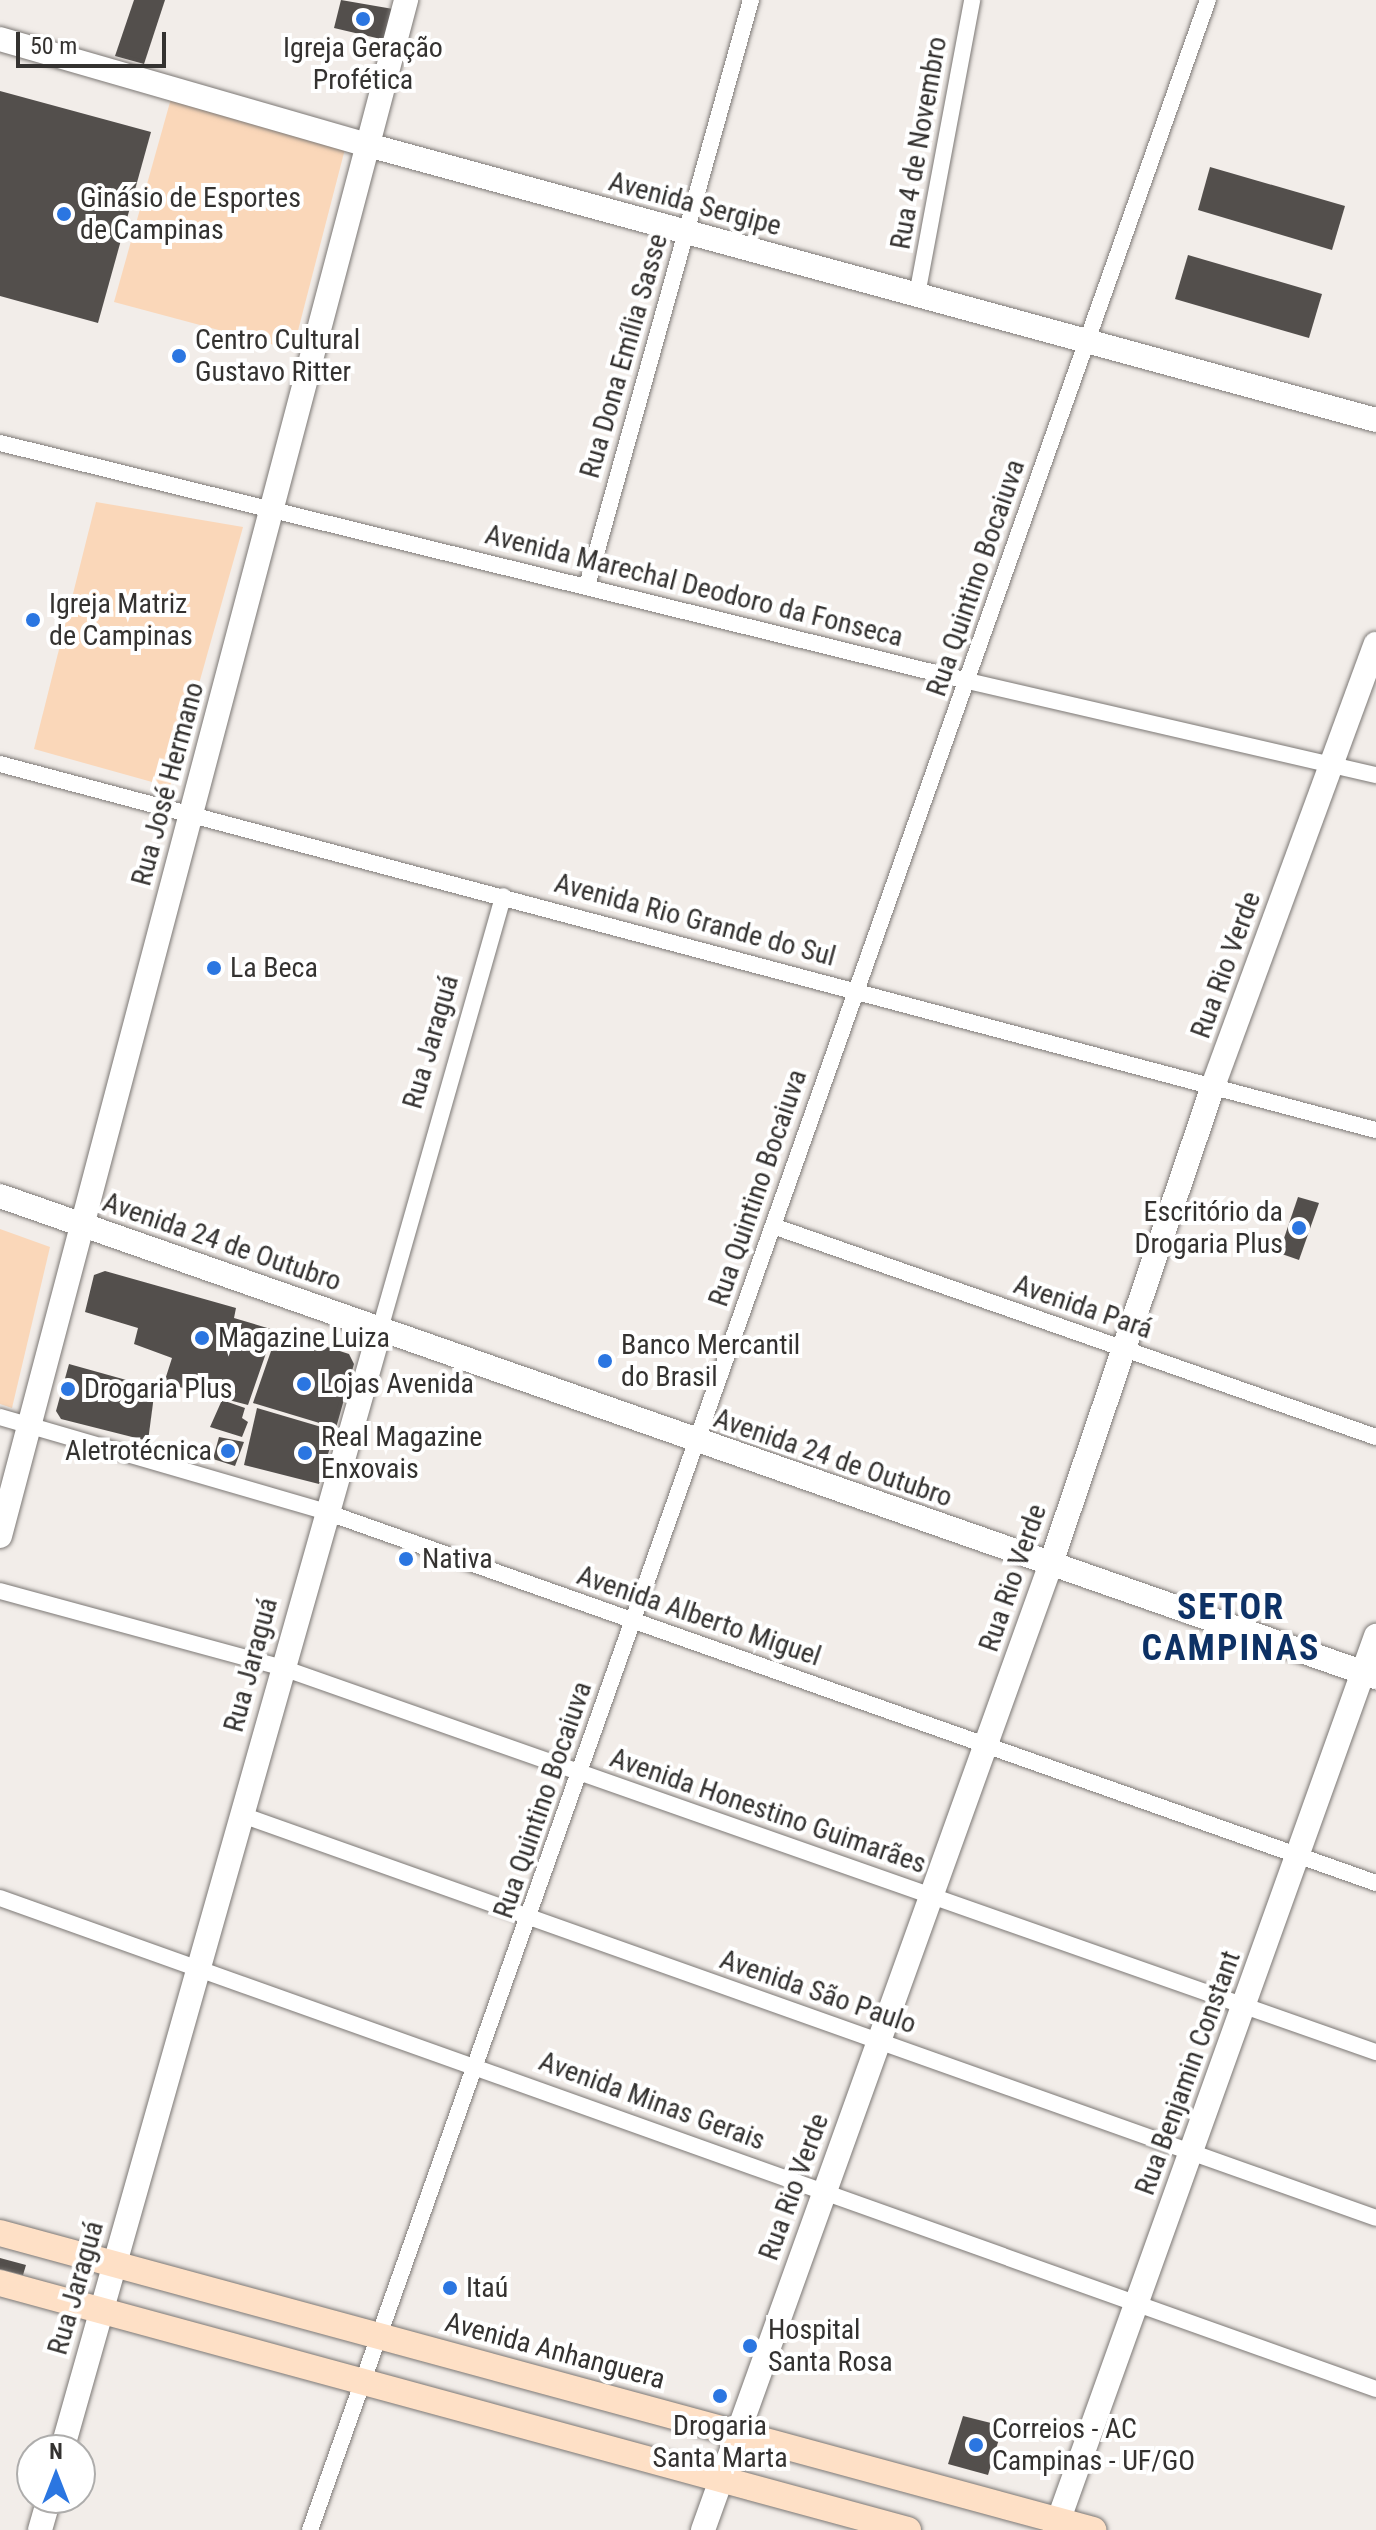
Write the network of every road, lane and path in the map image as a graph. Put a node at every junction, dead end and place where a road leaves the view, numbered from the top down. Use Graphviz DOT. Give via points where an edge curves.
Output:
graph roads {
  1 [pos="406,0"];
  2 [pos="751,0"];
  3 [pos="972,0"];
  4 [pos="1208,0"];
  5 [pos="0,39"];
  6 [pos="368,145"];
  7 [pos="686,232"];
  8 [pos="917,295"];
  9 [pos="1087,342"];
  10 [pos="1376,420"];
  11 [pos="0,443"];
  12 [pos="272,509"];
  13 [pos="587,586"];
  14 [pos="1376,644"];
  15 [pos="968,681"];
  16 [pos="0,764"];
  17 [pos="1333,765"];
  18 [pos="1376,775"];
  19 [pos="191,816"];
  20 [pos="503,896"];
  21 [pos="856,990"];
  22 [pos="1213,1086"];
  23 [pos="1376,1130"];
  24 [pos="0,1196"];
  25 [pos="82,1225"];
  26 [pos="773,1226"];
  27 [pos="380,1329"];
  28 [pos="1121,1348"];
  29 [pos="0,1417"];
  30 [pos="29,1425"];
  31 [pos="1376,1437"];
  32 [pos="697,1441"];
  33 [pos="326,1512"];
  34 [pos="0,1536"];
  35 [pos="1050,1566"];
  36 [pos="0,1591"];
  37 [pos="633,1620"];
  38 [pos="1376,1636"];
  39 [pos="280,1667"];
  40 [pos="1369,1675"];
  41 [pos="985,1745"];
  42 [pos="580,1773"];
  43 [pos="242,1815"];
  44 [pos="1297,1855"];
  45 [pos="1376,1883"];
  46 [pos="930,1896"];
  47 [pos="0,1898"];
  48 [pos="530,1918"];
  49 [pos="198,1966"];
  50 [pos="1243,2006"];
  51 [pos="879,2042"];
  52 [pos="1376,2052"];
  53 [pos="479,2067"];
  54 [pos="1193,2150"];
  55 [pos="824,2190"];
  56 [pos="1376,2218"];
  57 [pos="0,2233"];
  58 [pos="113,2264"];
  59 [pos="0,2283"];
  60 [pos="1136,2303"];
  61 [pos="100,2310"];
  62 [pos="381,2336"];
  63 [pos="364,2382"];
  64 [pos="1376,2389"];
  65 [pos="735,2433"];
  66 [pos="66,2434"];
  67 [pos="720,2479"];
  68 [pos="1056,2525"];
  69 [pos="310,2530"];
  70 [pos="703,2530"];
  71 [pos="908,2530"];
  72 [pos="1093,2530"];
  1 -- 6 [label="street, Rua José Hermano"];
  2 -- 7 [label="street, Rua Dona Emília Sasse"];
  3 -- 8 [label="street, Rua 4 de Novembro"];
  4 -- 9 [label="street, Rua Quintino Bocaiuva"];
  5 -- 6 [label="street, Avenida Sergipe"];
  6 -- 7 [label="street, Avenida Sergipe"];
  6 -- 12 [label="street, Rua José Hermano"];
  7 -- 8 [label="street, Avenida Sergipe"];
  7 -- 13 [label="street, Rua Dona Emília Sasse"];
  8 -- 9 [label="street, Avenida Sergipe"];
  9 -- 10 [label="street, Avenida Sergipe"];
  9 -- 15 [label="street, Rua Quintino Bocaiuva"];
  11 -- 12 [label="street, Avenida Marechal Deodoro da Fonseca"];
  12 -- 13 [label="street, Avenida Marechal Deodoro da Fonseca"];
  12 -- 19 [label="street, Rua José Hermano"];
  13 -- 15 [label="street, Avenida Marechal Deodoro da Fonseca"];
  14 -- 17 [label="street, Rua Rio Verde"];
  15 -- 17 [label="street, Avenida Marechal Deodoro da Fonseca"];
  15 -- 21 [label="street, Rua Quintino Bocaiuva"];
  16 -- 19 [label="street, Avenida Rio Grande do Sul"];
  17 -- 18 [label="street, Avenida Marechal Deodoro da Fonseca"];
  17 -- 22 [label="street, Rua Rio Verde"];
  19 -- 20 [label="street, Avenida Rio Grande do Sul"];
  19 -- 25 [label="street, Rua José Hermano"];
  20 -- 21 [label="street, Avenida Rio Grande do Sul"];
  20 -- 27 [label="street, Rua Jaraguá"];
  21 -- 22 [label="street, Avenida Rio Grande do Sul"];
  21 -- 26 [label="street, Rua Quintino Bocaiuva"];
  22 -- 23 [label="street, Avenida Rio Grande do Sul"];
  22 -- 28 [label="street, Rua Rio Verde"];
  24 -- 25 [label="street, Avenida 24 de Outubro"];
  25 -- 27 [label="street, Avenida 24 de Outubro"];
  25 -- 30 [label="street, Rua José Hermano"];
  26 -- 28 [label="street, Avenida Pará"];
  26 -- 32 [label="street, Rua Quintino Bocaiuva"];
  27 -- 32 [label="street, Avenida 24 de Outubro"];
  27 -- 33 [label="street, Rua Jaraguá"];
  28 -- 31 [label="street, Avenida Pará"];
  28 -- 35 [label="street, Rua Rio Verde"];
  29 -- 30 [label="street, Avenida Alberto Miguel"];
  30 -- 33 [label="street, Avenida Alberto Miguel"];
  30 -- 34 [label="street, Rua José Hermano"];
  32 -- 35 [label="street, Avenida 24 de Outubro"];
  32 -- 37 [label="street, Rua Quintino Bocaiuva"];
  33 -- 37 [label="street, Avenida Alberto Miguel"];
  33 -- 39 [label="street, Rua Jaraguá"];
  35 -- 40 [label="street, Avenida 24 de Outubro"];
  35 -- 41 [label="street, Rua Rio Verde"];
  36 -- 39 [label="street, Avenida Honestino Guimarães"];
  37 -- 41 [label="street, Avenida Alberto Miguel"];
  37 -- 42 [label="street, Rua Quintino Bocaiuva"];
  38 -- 40 [label="street, Rua Benjamin Constant"];
  39 -- 42 [label="street, Avenida Honestino Guimarães"];
  39 -- 43 [label="street, Rua Jaraguá"];
  40 -- 44 [label="street, Rua Benjamin Constant"];
  41 -- 44 [label="street, Avenida Alberto Miguel"];
  41 -- 46 [label="street, Rua Rio Verde"];
  42 -- 46 [label="street, Avenida Honestino Guimarães"];
  42 -- 48 [label="street, Rua Quintino Bocaiuva"];
  43 -- 48 [label="street, Avenida São Paulo"];
  43 -- 49 [label="street, Rua Jaraguá"];
  44 -- 45 [label="street, Avenida Alberto Miguel"];
  44 -- 50 [label="street, Rua Benjamin Constant"];
  46 -- 50 [label="street, Avenida Honestino Guimarães"];
  46 -- 51 [label="street, Rua Rio Verde"];
  47 -- 49 [label="street, Avenida Minas Gerais"];
  48 -- 51 [label="street, Avenida São Paulo"];
  48 -- 53 [label="street, Rua Quintino Bocaiuva"];
  49 -- 53 [label="street, Avenida Minas Gerais"];
  49 -- 58 [label="street, Rua Jaraguá"];
  50 -- 52 [label="street, Avenida Honestino Guimarães"];
  50 -- 54 [label="street, Rua Benjamin Constant"];
  51 -- 54 [label="street, Avenida São Paulo"];
  51 -- 55 [label="street, Rua Rio Verde"];
  53 -- 55 [label="street, Avenida Minas Gerais"];
  53 -- 62 [label="street, Rua Quintino Bocaiuva"];
  54 -- 56 [label="street, Avenida São Paulo"];
  54 -- 60 [label="street, Rua Benjamin Constant"];
  55 -- 60 [label="street, Avenida Minas Gerais"];
  55 -- 65 [label="street, Rua Rio Verde"];
  57 -- 58 [label="main road, Avenida Anhanguera"];
  58 -- 61 [label="street, Rua Jaraguá"];
  58 -- 62 [label="main road, Avenida Anhanguera"];
  59 -- 61 [label="main road"];
  60 -- 64 [label="street, Avenida Minas Gerais"];
  60 -- 68 [label="street, Rua Benjamin Constant"];
  61 -- 63 [label="main road"];
  61 -- 66 [label="street, Rua Jaraguá"];
  62 -- 63 [label="street, Rua Quintino Bocaiuva"];
  62 -- 65 [label="main road, Avenida Anhanguera"];
  63 -- 67 [label="main road"];
  63 -- 69 [label="street, Rua Quintino Bocaiuva"];
  65 -- 67 [label="street, Rua Rio Verde"];
  65 -- 68 [label="main road, Avenida Anhanguera"];
  67 -- 70 [label="street, Rua Rio Verde"];
  67 -- 71 [label="main road"];
  68 -- 72 [label="main road, Avenida Anhanguera"];
}
